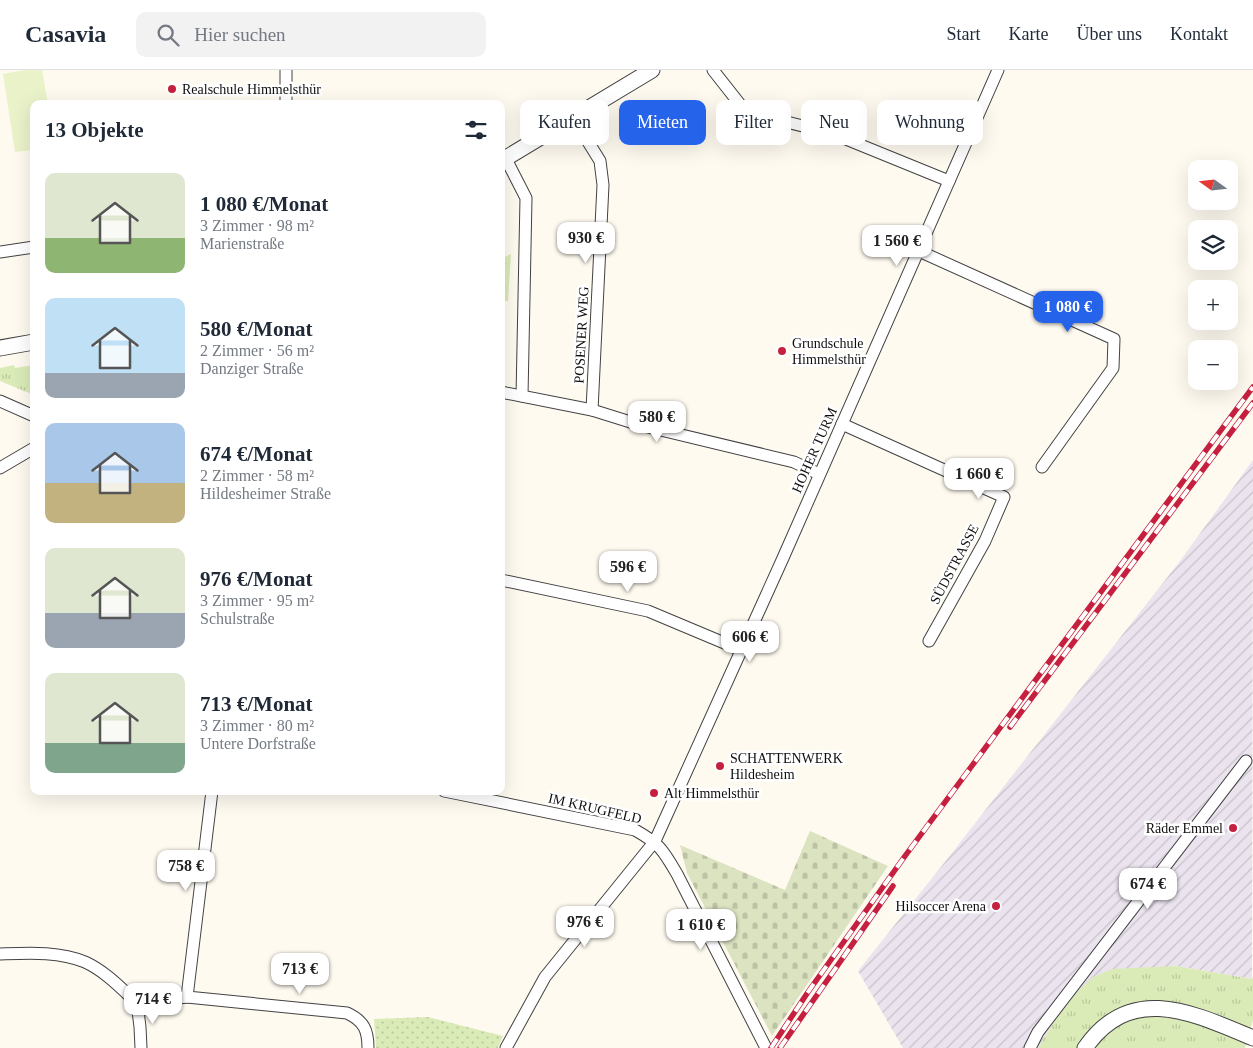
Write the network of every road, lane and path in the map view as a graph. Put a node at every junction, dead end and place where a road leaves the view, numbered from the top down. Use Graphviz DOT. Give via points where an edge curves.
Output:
graph roads {
  1 [pos="286,70"];
  2 [pos="652,70"];
  3 [pos="713,70"];
  4 [pos="998,70"];
  5 [pos="286,100"];
  6 [pos="604,100"];
  7 [pos="529,145"];
  8 [pos="590,145"];
  9 [pos="505,159"];
  10 [pos="505,163"];
  11 [pos="948,182"];
  12 [pos="30,248"];
  13 [pos="919,250"];
  14 [pos="0,252"];
  15 [pos="30,343"];
  16 [pos="0,348"];
  17 [pos="505,393"];
  18 [pos="522,396"];
  19 [pos="0,401"];
  20 [pos="592,410"];
  21 [pos="30,414"];
  22 [pos="842,424"];
  23 [pos="30,450"];
  24 [pos="1042,467"];
  25 [pos="0,468"];
  26 [pos="819,474"];
  27 [pos="505,581"];
  28 [pos="929,641"];
  29 [pos="741,650"];
  30 [pos="1246,761"];
  31 [pos="212,795"];
  32 [pos="464,795"];
  33 [pos="655,841"];
  34 [pos="0,954"];
  35 [pos="187,997"];
  36 [pos="137,1003"];
  37 [pos="1253,1038"];
  38 [pos="141,1048"];
  39 [pos="368,1048"];
  40 [pos="506,1048"];
  41 [pos="766,1048"];
  42 [pos="1030,1048"];
  43 [pos="1085,1048"];
  1 -- 5 [label="street"];
  2 -- 6 [label="street"];
  3 -- 11 [label="street" via="746,112 831,133"];
  4 -- 11 [label="street, HOHER TURM"];
  7 -- 9 [label="street"];
  8 -- 20 [label="street, POSENER WEG" via="600,161 603,185"];
  10 -- 18 [label="street" via="526,198"];
  11 -- 13 [label="street, HOHER TURM"];
  12 -- 14 [label="street"];
  13 -- 22 [label="street, HOHER TURM"];
  13 -- 24 [label="street" via="1114,339 1113,368"];
  15 -- 16 [label="street"];
  17 -- 18 [label="street"];
  18 -- 20 [label="street"];
  19 -- 21 [label="street"];
  20 -- 26 [label="street" via="640,425 794,462"];
  22 -- 26 [label="street, HOHER TURM"];
  22 -- 28 [label="street, SÜDSTRASSE" via="1004,498 985,542"];
  23 -- 25 [label="street"];
  26 -- 29 [label="street, HOHER TURM"];
  27 -- 29 [label="street" via="648,611"];
  29 -- 33 [label="street, HOHER TURM"];
  30 -- 42 [label="street" via="1038,1032"];
  31 -- 35 [label="street"];
  32 -- 33 [label="street, IM KRUGFELD" via="636,830"];
  33 -- 40 [label="street, HOHER TURM" via="545,976"];
  33 -- 41 [label="street, IM KRUGFELD" via="677,874"];
  34 -- 36 [label="street" via="55,954 86,962"];
  35 -- 36 [label="street"];
  35 -- 39 [label="street" via="347,1013 358,1018 366,1029"];
  36 -- 38 [label="street"];
  37 -- 43 [label="street" via="1204,1017 1169,1008 1149,1008 1116,1018 1102,1028"];
}
